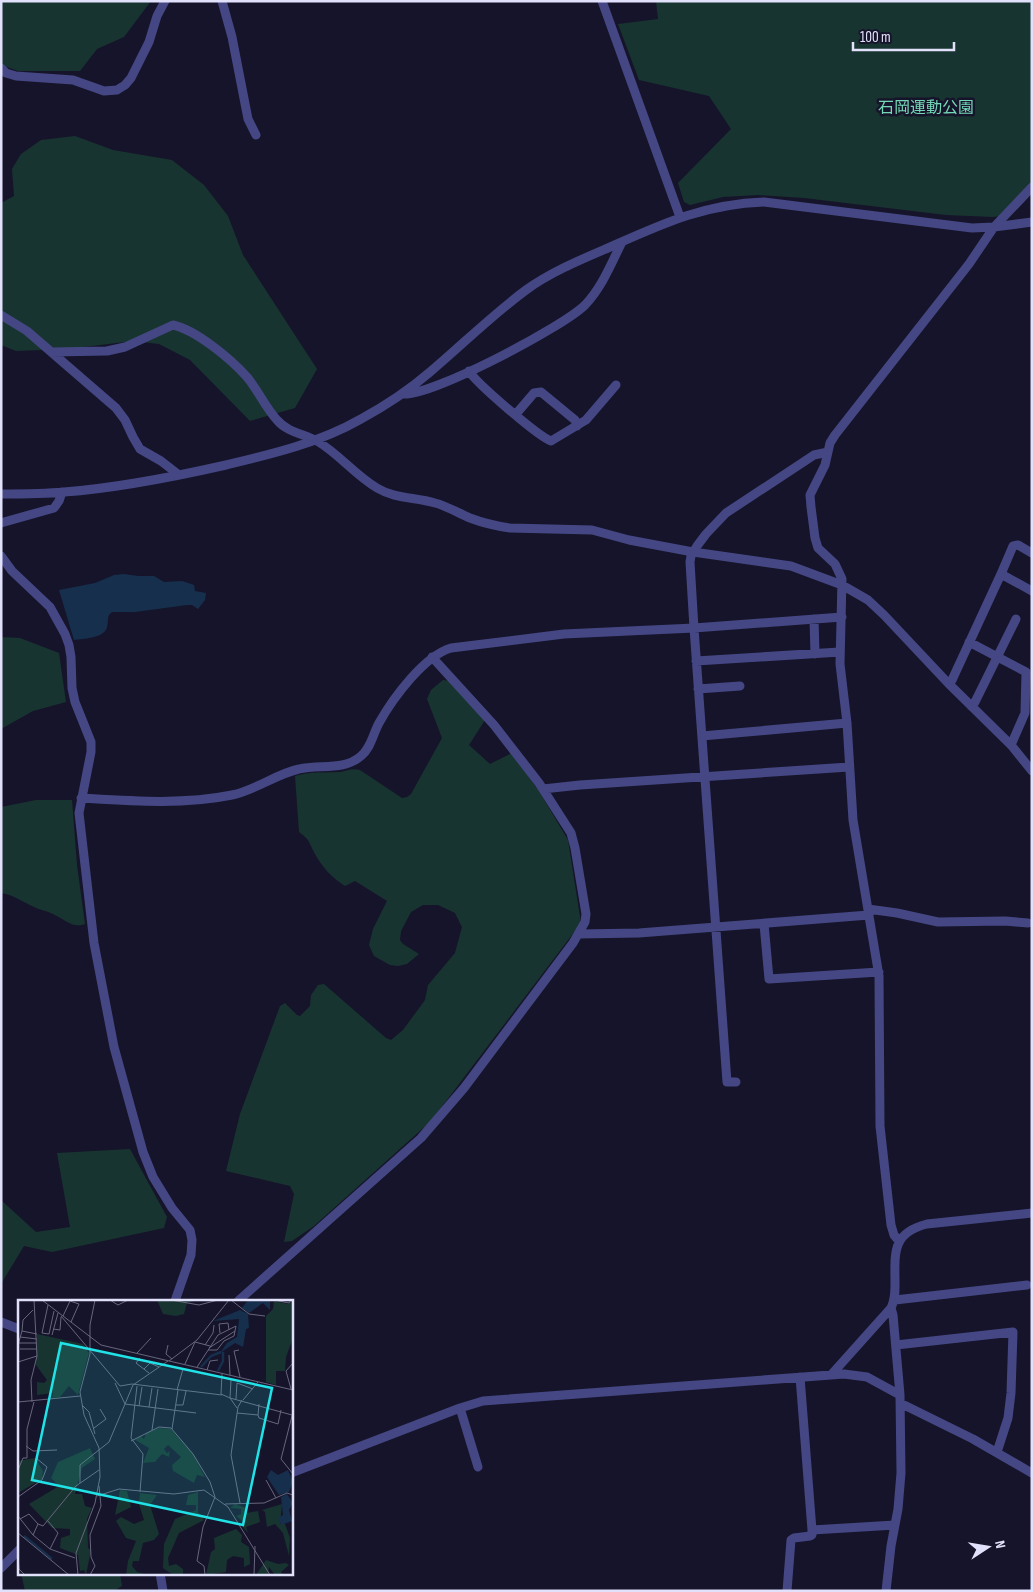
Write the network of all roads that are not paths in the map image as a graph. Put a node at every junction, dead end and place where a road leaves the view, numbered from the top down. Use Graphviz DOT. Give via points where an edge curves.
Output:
graph roads {
  1 [pos="166,1"];
  2 [pos="222,1"];
  3 [pos="602,1"];
  4 [pos="1,68"];
  5 [pos="256,135"];
  6 [pos="1032,187"];
  7 [pos="680,217"];
  8 [pos="1032,222"];
  9 [pos="994,228"];
  10 [pos="622,242"];
  11 [pos="1,315"];
  12 [pos="52,352"];
  13 [pos="469,371"];
  14 [pos="616,386"];
  15 [pos="402,394"];
  16 [pos="516,414"];
  17 [pos="578,426"];
  18 [pos="316,440"];
  19 [pos="828,452"];
  20 [pos="179,476"];
  21 [pos="62,492"];
  22 [pos="1,494"];
  23 [pos="1,523"];
  24 [pos="693,552"];
  25 [pos="1032,553"];
  26 [pos="1,556"];
  27 [pos="1001,574"];
  28 [pos="842,585"];
  29 [pos="1032,590"];
  30 [pos="842,617"];
  31 [pos="814,619"];
  32 [pos="1016,619"];
  33 [pos="694,628"];
  34 [pos="970,642"];
  35 [pos="840,652"];
  36 [pos="815,654"];
  37 [pos="432,657"];
  38 [pos="997,657"];
  39 [pos="696,661"];
  40 [pos="948,683"];
  41 [pos="740,686"];
  42 [pos="698,689"];
  43 [pos="971,706"];
  44 [pos="847,723"];
  45 [pos="702,736"];
  46 [pos="1011,745"];
  47 [pos="849,767"];
  48 [pos="1032,771"];
  49 [pos="705,777"];
  50 [pos="543,789"];
  51 [pos="81,798"];
  52 [pos="868,912"];
  53 [pos="764,924"];
  54 [pos="1028,924"];
  55 [pos="716,927"];
  56 [pos="579,934"];
  57 [pos="879,972"];
  58 [pos="736,1082"];
  59 [pos="1032,1213"];
  60 [pos="899,1241"];
  61 [pos="1027,1285"];
  62 [pos="175,1300"];
  63 [pos="239,1300"];
  64 [pos="893,1304"];
  65 [pos="1,1322"];
  66 [pos="18,1329"];
  67 [pos="896,1345"];
  68 [pos="830,1375"];
  69 [pos="800,1378"];
  70 [pos="900,1399"];
  71 [pos="460,1408"];
  72 [pos="997,1452"];
  73 [pos="478,1467"];
  74 [pos="1032,1473"];
  75 [pos="292,1474"];
  76 [pos="895,1525"];
  77 [pos="812,1530"];
  78 [pos="18,1551"];
  79 [pos="1,1568"];
  80 [pos="162,1574"];
  81 [pos="163,1591"];
  82 [pos="787,1591"];
  83 [pos="886,1591"];
  1 -- 4 [label="street" via="131,78 117,90 104,91 73,80 16,76"];
  2 -- 5 [label="street" via="248,119"];
  3 -- 7 [label="street"];
  6 -- 9 [label="street"];
  7 -- 9 [label="street" via="721,206 764,202 947,226"];
  7 -- 10 [label="street"];
  8 -- 9 [label="street"];
  9 -- 19 [label="street" via="841,427"];
  10 -- 13 [label="street" via="598,288 577,312 526,343"];
  10 -- 15 [label="street" via="558,270 536,284"];
  11 -- 12 [label="street"];
  12 -- 18 [label="street" via="125,347 177,326 210,345 239,369 287,429"];
  12 -- 20 [label="street" via="116,408 140,449"];
  13 -- 15 [label="street" via="418,392"];
  13 -- 16 [label="street"];
  14 -- 17 [label="street" via="590,418"];
  15 -- 18 [label="street" via="359,420"];
  16 -- 17 [label="street" via="548,441 554,441"];
  16 -- 17 [label="street" via="534,393 541,392"];
  18 -- 20 [label="street" via="269,455"];
  18 -- 24 [label="street" via="377,488 406,499 433,502 481,522 510,528 592,530"];
  19 -- 24 [label="street" via="814,455 726,513"];
  19 -- 28 [label="street" via="810,494 811,507 818,548 839,570"];
  20 -- 21 [label="street"];
  21 -- 22 [label="street"];
  21 -- 23 [label="street" via="54,508"];
  24 -- 28 [label="street" via="781,564"];
  24 -- 33 [label="street" via="690,562"];
  25 -- 27 [label="street" via="1018,545 1013,546"];
  26 -- 51 [label="street" via="50,607 69,645 75,702 91,742"];
  27 -- 29 [label="street"];
  27 -- 34 [label="street"];
  28 -- 30 [label="street"];
  28 -- 40 [label="street" via="868,600"];
  30 -- 31 [label="street"];
  30 -- 35 [label="street"];
  31 -- 33 [label="street"];
  31 -- 36 [label="street"];
  32 -- 38 [label="street"];
  33 -- 37 [label="street" via="564,634 462,646"];
  33 -- 39 [label="street"];
  34 -- 38 [label="street"];
  34 -- 40 [label="street"];
  35 -- 36 [label="street"];
  35 -- 44 [label="street"];
  36 -- 39 [label="street"];
  37 -- 50 [label="street" via="494,725"];
  37 -- 51 [label="street" via="393,701 368,748 355,760 327,767 299,768 252,789 223,796 150,802"];
  38 -- 43 [label="street"];
  38 -- 46 [label="street" via="1026,672 1025,713"];
  39 -- 42 [label="street"];
  40 -- 43 [label="street"];
  41 -- 42 [label="street"];
  42 -- 45 [label="street"];
  43 -- 46 [label="street"];
  44 -- 45 [label="street"];
  44 -- 47 [label="street"];
  45 -- 49 [label="street"];
  46 -- 48 [label="street"];
  47 -- 49 [label="street"];
  47 -- 52 [label="street" via="853,820"];
  49 -- 50 [label="street"];
  49 -- 55 [label="street"];
  50 -- 56 [label="street" via="574,838 586,914"];
  51 -- 62 [label="street" via="79,812 94,943 114,1047 142,1152 172,1208 190,1230 192,1240 191,1255"];
  52 -- 53 [label="street"];
  52 -- 54 [label="street" via="897,913 938,922"];
  52 -- 57 [label="street"];
  53 -- 55 [label="street"];
  53 -- 57 [label="street" via="769,979"];
  55 -- 56 [label="street"];
  55 -- 58 [label="street" via="727,1082"];
  56 -- 63 [label="street" via="464,1088 427,1132"];
  57 -- 60 [label="street" via="880,1126 891,1225"];
  59 -- 60 [label="street" via="927,1224 911,1229"];
  60 -- 64 [label="street" via="895,1253"];
  61 -- 64 [label="street"];
  64 -- 67 [label="street"];
  64 -- 68 [label="street"];
  65 -- 66 [label="street"];
  67 -- 70 [label="street"];
  67 -- 72 [label="street" via="1013,1332 1008,1418"];
  68 -- 69 [label="street"];
  68 -- 70 [label="street" via="861,1375"];
  69 -- 71 [label="street" via="497,1400"];
  69 -- 77 [label="street"];
  70 -- 72 [label="street"];
  70 -- 76 [label="street" via="901,1473"];
  71 -- 73 [label="street"];
  71 -- 75 [label="street"];
  72 -- 74 [label="street"];
  76 -- 77 [label="street"];
  76 -- 83 [label="street"];
  77 -- 82 [label="street" via="811,1535 794,1538 790,1542"];
  78 -- 79 [label="street"];
  80 -- 81 [label="street"];
}
